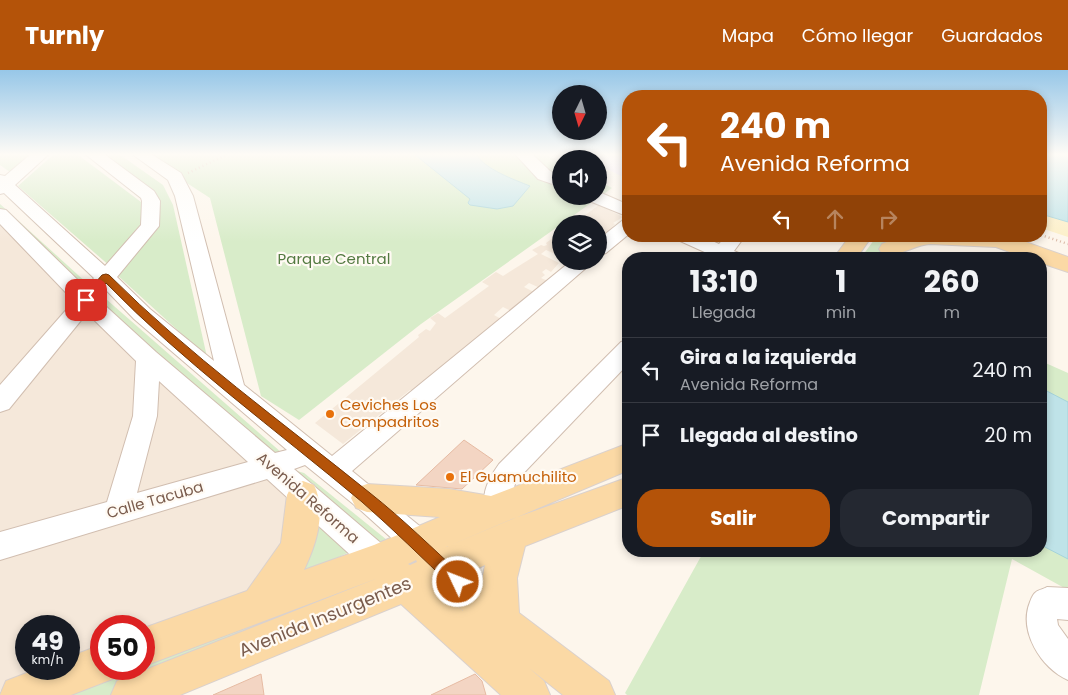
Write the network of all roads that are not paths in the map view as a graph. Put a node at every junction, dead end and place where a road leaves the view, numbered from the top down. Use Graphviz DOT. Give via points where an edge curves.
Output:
graph roads {
  1 [pos="134,183"];
  2 [pos="178,183"];
  3 [pos="2,184"];
  4 [pos="607,202"];
  5 [pos="622,209"];
  6 [pos="0,214"];
  7 [pos="622,230"];
  8 [pos="607,242"];
  9 [pos="696,242"];
  10 [pos="906,242"];
  11 [pos="1011,242"];
  12 [pos="1018,242"];
  13 [pos="890,248"];
  14 [pos="715,252"];
  15 [pos="1036,252"];
  16 [pos="1068,254"];
  17 [pos="1047,257"];
  18 [pos="1068,265"];
  19 [pos="573,270"];
  20 [pos="106,277"];
  21 [pos="86,300"];
  22 [pos="622,355"];
  23 [pos="148,358"];
  24 [pos="233,389"];
  25 [pos="0,402"];
  26 [pos="309,453"];
  27 [pos="622,459"];
  28 [pos="272,466"];
  29 [pos="332,472"];
  30 [pos="622,492"];
  31 [pos="303,496"];
  32 [pos="367,498"];
  33 [pos="118,511"];
  34 [pos="501,518"];
  35 [pos="417,542"];
  36 [pos="0,546"];
  37 [pos="378,560"];
  38 [pos="444,568"];
  39 [pos="405,585"];
  40 [pos="260,603"];
  41 [pos="1068,604"];
  42 [pos="502,623"];
  43 [pos="155,643"];
  44 [pos="1068,663"];
  45 [pos="90,668"];
  46 [pos="20,695"];
  47 [pos="131,695"];
  48 [pos="530,695"];
  49 [pos="595,695"];
  1 -- 20 [label="street" via="148,194 151,222 147,231"];
  2 -- 24 [label="street" via="188,206"];
  3 -- 20 [label="street"];
  4 -- 5 [label="street"];
  6 -- 21 [label="street, Avenida Reforma"];
  7 -- 8 [label="street"];
  9 -- 14 [label="street"];
  10 -- 13 [label="main road"];
  11 -- 15 [label="main road"];
  12 -- 16 [label="main road"];
  17 -- 18 [label="main road"];
  19 -- 29 [label="street"];
  20 -- 21 [label="street"];
  20 -- 24 [label="street" via="142,314"];
  21 -- 23 [label="street, Avenida Reforma"];
  21 -- 25 [label="street"];
  22 -- 34 [label="street" via="508,472 498,487"];
  23 -- 28 [label="street, Avenida Reforma"];
  23 -- 33 [label="street" via="145,416"];
  24 -- 26 [label="street"];
  26 -- 28 [label="street, Calle Tacuba"];
  26 -- 29 [label="street"];
  27 -- 34 [label="main road, Avenida Insurgentes"];
  28 -- 31 [label="street, Avenida Reforma"];
  28 -- 33 [label="street, Calle Tacuba"];
  29 -- 32 [label="street"];
  30 -- 34 [label="main road, Avenida Insurgentes"];
  31 -- 37 [label="street, Avenida Reforma"];
  31 -- 40 [label="main road" via="296,549"];
  32 -- 34 [label="main road" via="449,504"];
  32 -- 35 [label="street"];
  33 -- 36 [label="street, Calle Tacuba"];
  34 -- 35 [label="main road, Avenida Insurgentes"];
  34 -- 38 [label="main road, Avenida Insurgentes"];
  34 -- 42 [label="main road" via="498,594"];
  35 -- 37 [label="main road, Avenida Insurgentes"];
  35 -- 38 [label="main road"];
  37 -- 39 [label="main road, Avenida Reforma"];
  37 -- 40 [label="main road, Avenida Insurgentes"];
  38 -- 39 [label="main road, Avenida Insurgentes"];
  38 -- 42 [label="main road"];
  39 -- 47 [label="main road, Avenida Insurgentes"];
  39 -- 48 [label="main road, Avenida Reforma"];
  40 -- 43 [label="main road, Avenida Insurgentes"];
  41 -- 44 [label="street" via="1047,603 1041,617 1041,626 1048,638"];
  42 -- 49 [label="main road"];
  45 -- 46 [label="main road"];
}
